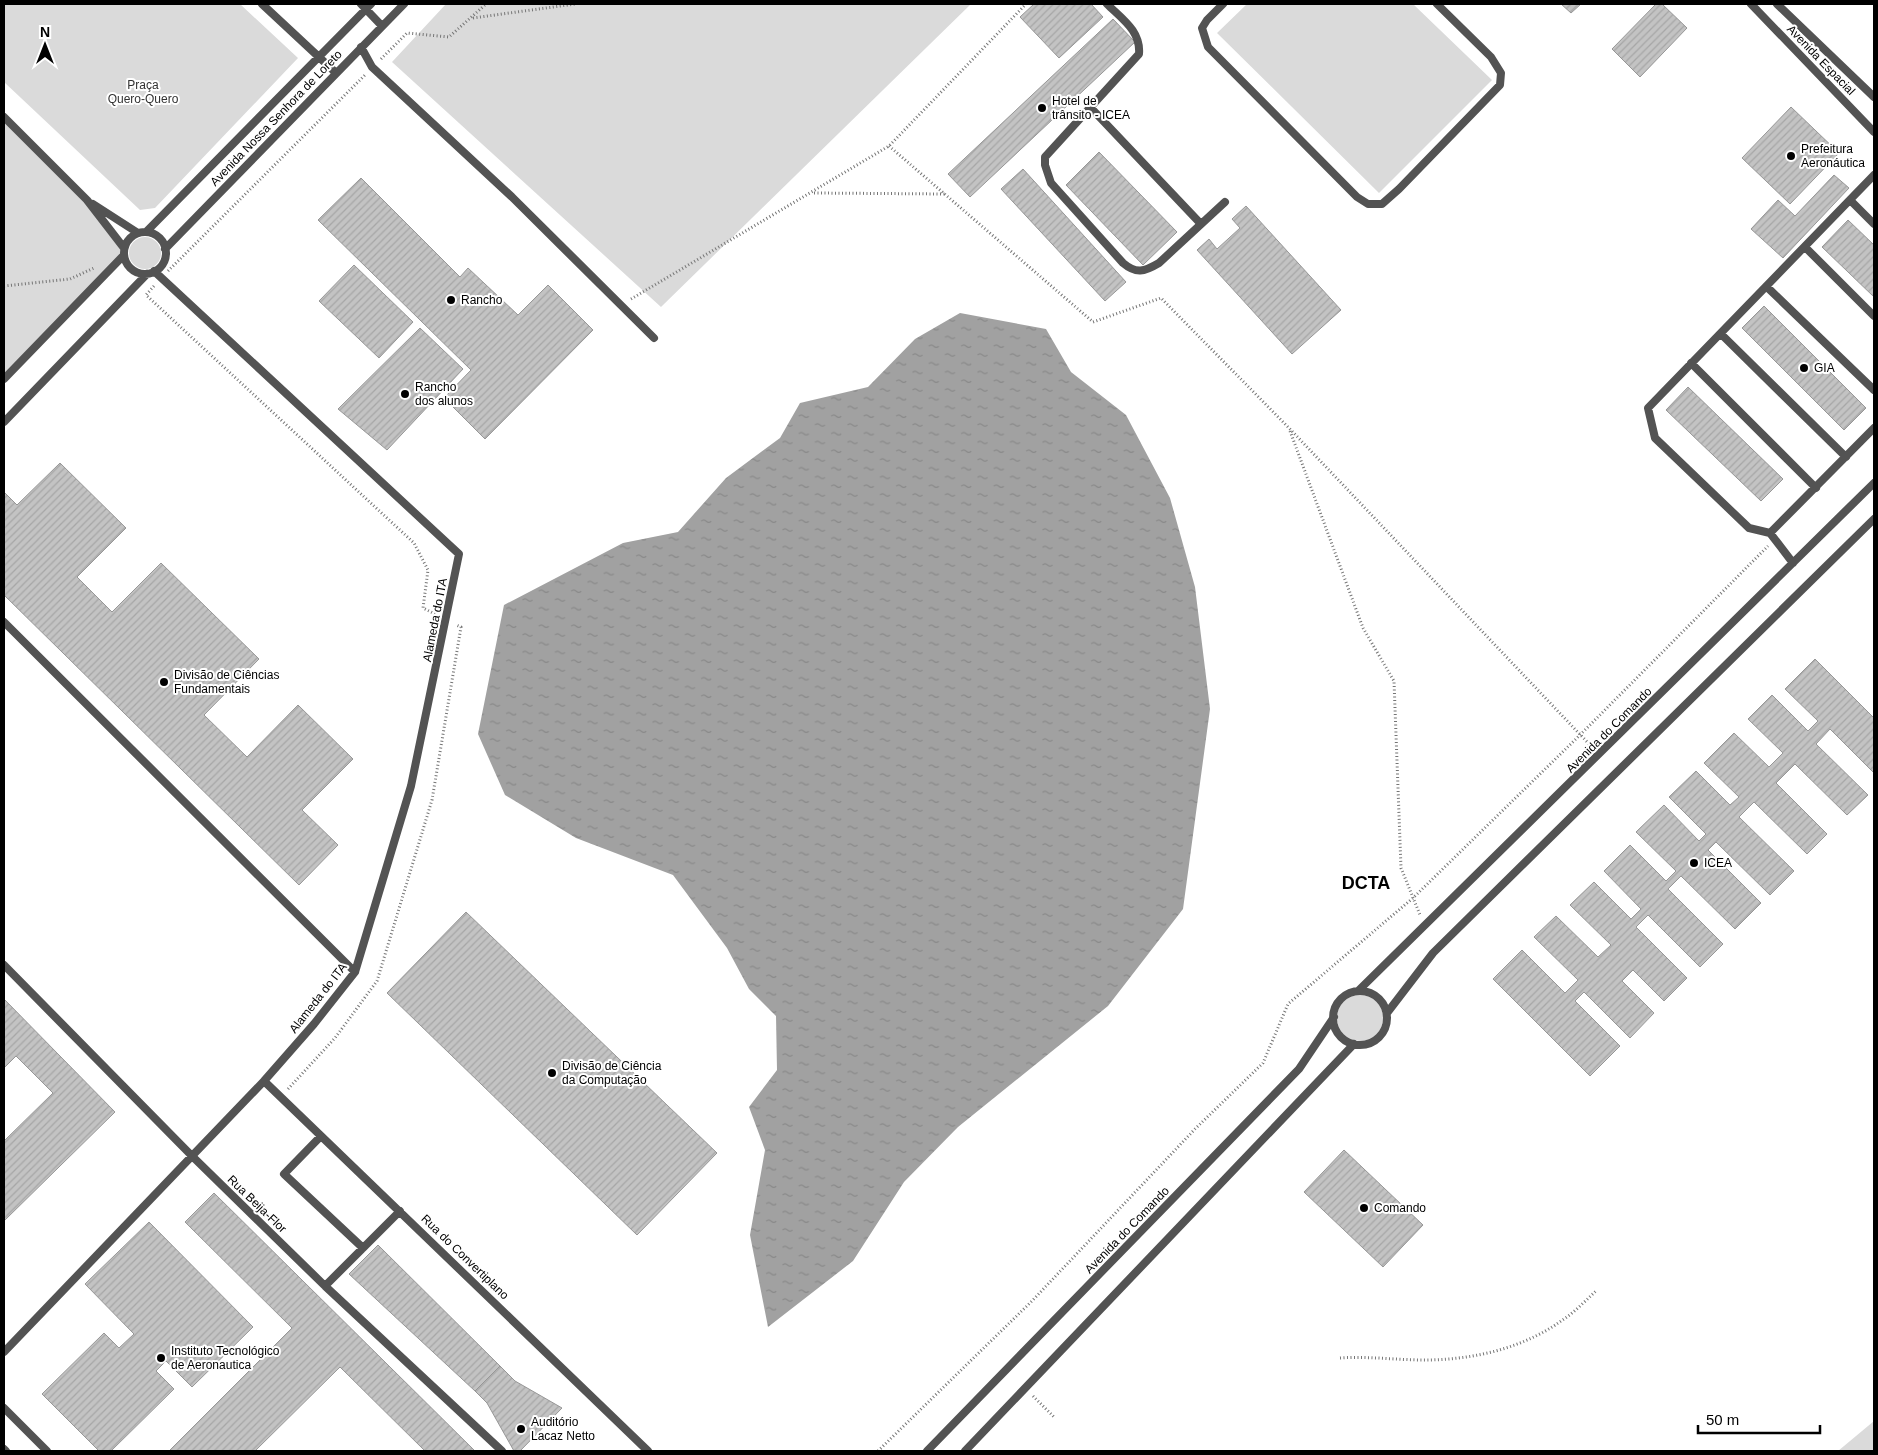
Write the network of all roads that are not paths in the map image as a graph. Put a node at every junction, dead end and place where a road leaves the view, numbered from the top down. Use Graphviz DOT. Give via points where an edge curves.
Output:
graph roads {
  1 [pos="262,4"];
  2 [pos="404,4"];
  3 [pos="1107,4"];
  4 [pos="1223,4"];
  5 [pos="1437,4"];
  6 [pos="1751,4"];
  7 [pos="1777,4"];
  8 [pos="366,5"];
  9 [pos="382,26"];
  10 [pos="361,47"];
  11 [pos="320,56"];
  12 [pos="335,72"];
  13 [pos="1874,97"];
  14 [pos="1092,108"];
  15 [pos="6,122"];
  16 [pos="1874,132"];
  17 [pos="1874,175"];
  18 [pos="87,200"];
  19 [pos="1851,201"];
  20 [pos="1225,202"];
  21 [pos="1200,223"];
  22 [pos="1874,224"];
  23 [pos="142,233"];
  24 [pos="1806,247"];
  25 [pos="165,249"];
  26 [pos="124,251"];
  27 [pos="150,273"];
  28 [pos="1766,287"];
  29 [pos="1874,316"];
  30 [pos="1721,334"];
  31 [pos="654,338"];
  32 [pos="1691,363"];
  33 [pos="4,379"];
  34 [pos="1874,390"];
  35 [pos="4,422"];
  36 [pos="1874,428"];
  37 [pos="1846,458"];
  38 [pos="1874,483"];
  39 [pos="1816,488"];
  40 [pos="1874,519"];
  41 [pos="1772,536"];
  42 [pos="1793,563"];
  43 [pos="4,622"];
  44 [pos="4,966"];
  45 [pos="354,972"];
  46 [pos="1358,991"];
  47 [pos="1387,1013"];
  48 [pos="1334,1017"];
  49 [pos="1354,1044"];
  50 [pos="264,1081"];
  51 [pos="321,1136"];
  52 [pos="192,1156"];
  53 [pos="400,1211"];
  54 [pos="363,1248"];
  55 [pos="325,1286"];
  56 [pos="5,1349"];
  57 [pos="4,1408"];
  58 [pos="48,1451"];
  59 [pos="502,1451"];
  60 [pos="648,1451"];
  61 [pos="927,1451"];
  62 [pos="965,1451"];
  1 -- 11 [label="lane"];
  2 -- 9 [label="lane, Avenida Nossa Senhora de Loreto"];
  3 -- 14 [label="lane" via="1138,35 1139,54"];
  4 -- 5 [label="lane" via="1202,28 1208,47 1356,198 1368,204 1382,204 1500,85 1501,73 1491,56"];
  6 -- 16 [label="lane, Avenida Espacial"];
  7 -- 13 [label="lane, Avenida Espacial"];
  8 -- 9 [label="lane"];
  8 -- 11 [label="lane, Avenida Nossa Senhora de Loreto"];
  9 -- 10 [label="lane, Avenida Nossa Senhora de Loreto"];
  10 -- 12 [label="lane, Avenida Nossa Senhora de Loreto"];
  10 -- 31 [label="lane" via="372,67 512,198"];
  11 -- 12 [label="lane"];
  11 -- 23 [label="lane, Avenida Nossa Senhora de Loreto"];
  12 -- 25 [label="lane, Avenida Nossa Senhora de Loreto"];
  14 -- 21 [label="lane"];
  14 -- 21 [label="lane" via="1045,157 1045,165 1050,183 1123,262 1138,272 1147,270 1159,263"];
  15 -- 18 [label="lane"];
  17 -- 19 [label="lane"];
  18 -- 23 [label="lane"];
  18 -- 26 [label="lane"];
  19 -- 22 [label="lane"];
  19 -- 24 [label="lane"];
  20 -- 21 [label="lane"];
  23 -- 25 [label="lane" via="159,238"];
  23 -- 26 [label="lane" via="127,241"];
  24 -- 28 [label="lane"];
  24 -- 29 [label="lane"];
  25 -- 27 [label="lane" via="163,262"];
  26 -- 27 [label="lane" via="129,267 140,273"];
  26 -- 33 [label="lane"];
  27 -- 35 [label="lane"];
  27 -- 45 [label="lane, Alameda do ITA" via="161,278 459,554 411,786"];
  28 -- 30 [label="lane"];
  28 -- 34 [label="lane"];
  30 -- 32 [label="lane"];
  30 -- 37 [label="lane"];
  32 -- 39 [label="lane"];
  32 -- 41 [label="lane" via="1648,408 1655,438 1749,528"];
  36 -- 37 [label="lane"];
  37 -- 39 [label="lane"];
  38 -- 42 [label="lane, Avenida do Comando"];
  39 -- 41 [label="lane"];
  40 -- 47 [label="lane" via="1433,953"];
  41 -- 42 [label="lane"];
  42 -- 46 [label="lane, Avenida do Comando"];
  43 -- 45 [label="lane"];
  44 -- 52 [label="lane, Rua Beija-Flor"];
  45 -- 50 [label="lane, Alameda do ITA"];
  46 -- 47 [label="lane" via="1373,994"];
  46 -- 48 [label="lane" via="1338,1003"];
  47 -- 49 [label="lane" via="1382,1034 1370,1043"];
  48 -- 49 [label="lane" via="1339,1034"];
  48 -- 61 [label="lane, Avenida do Comando" via="1299,1069"];
  49 -- 62 [label="lane"];
  50 -- 51 [label="lane, Rua do Convertiplano"];
  50 -- 52 [label="lane, Alameda do ITA"];
  51 -- 53 [label="lane, Rua do Convertiplano"];
  51 -- 54 [label="lane" via="284,1174"];
  52 -- 55 [label="lane, Rua Beija-Flor"];
  52 -- 56 [label="lane, Alameda do ITA"];
  53 -- 54 [label="lane"];
  53 -- 60 [label="lane, Rua do Convertiplano"];
  54 -- 55 [label="lane"];
  55 -- 59 [label="lane, Rua Beija-Flor"];
  57 -- 58 [label="lane"];
}
